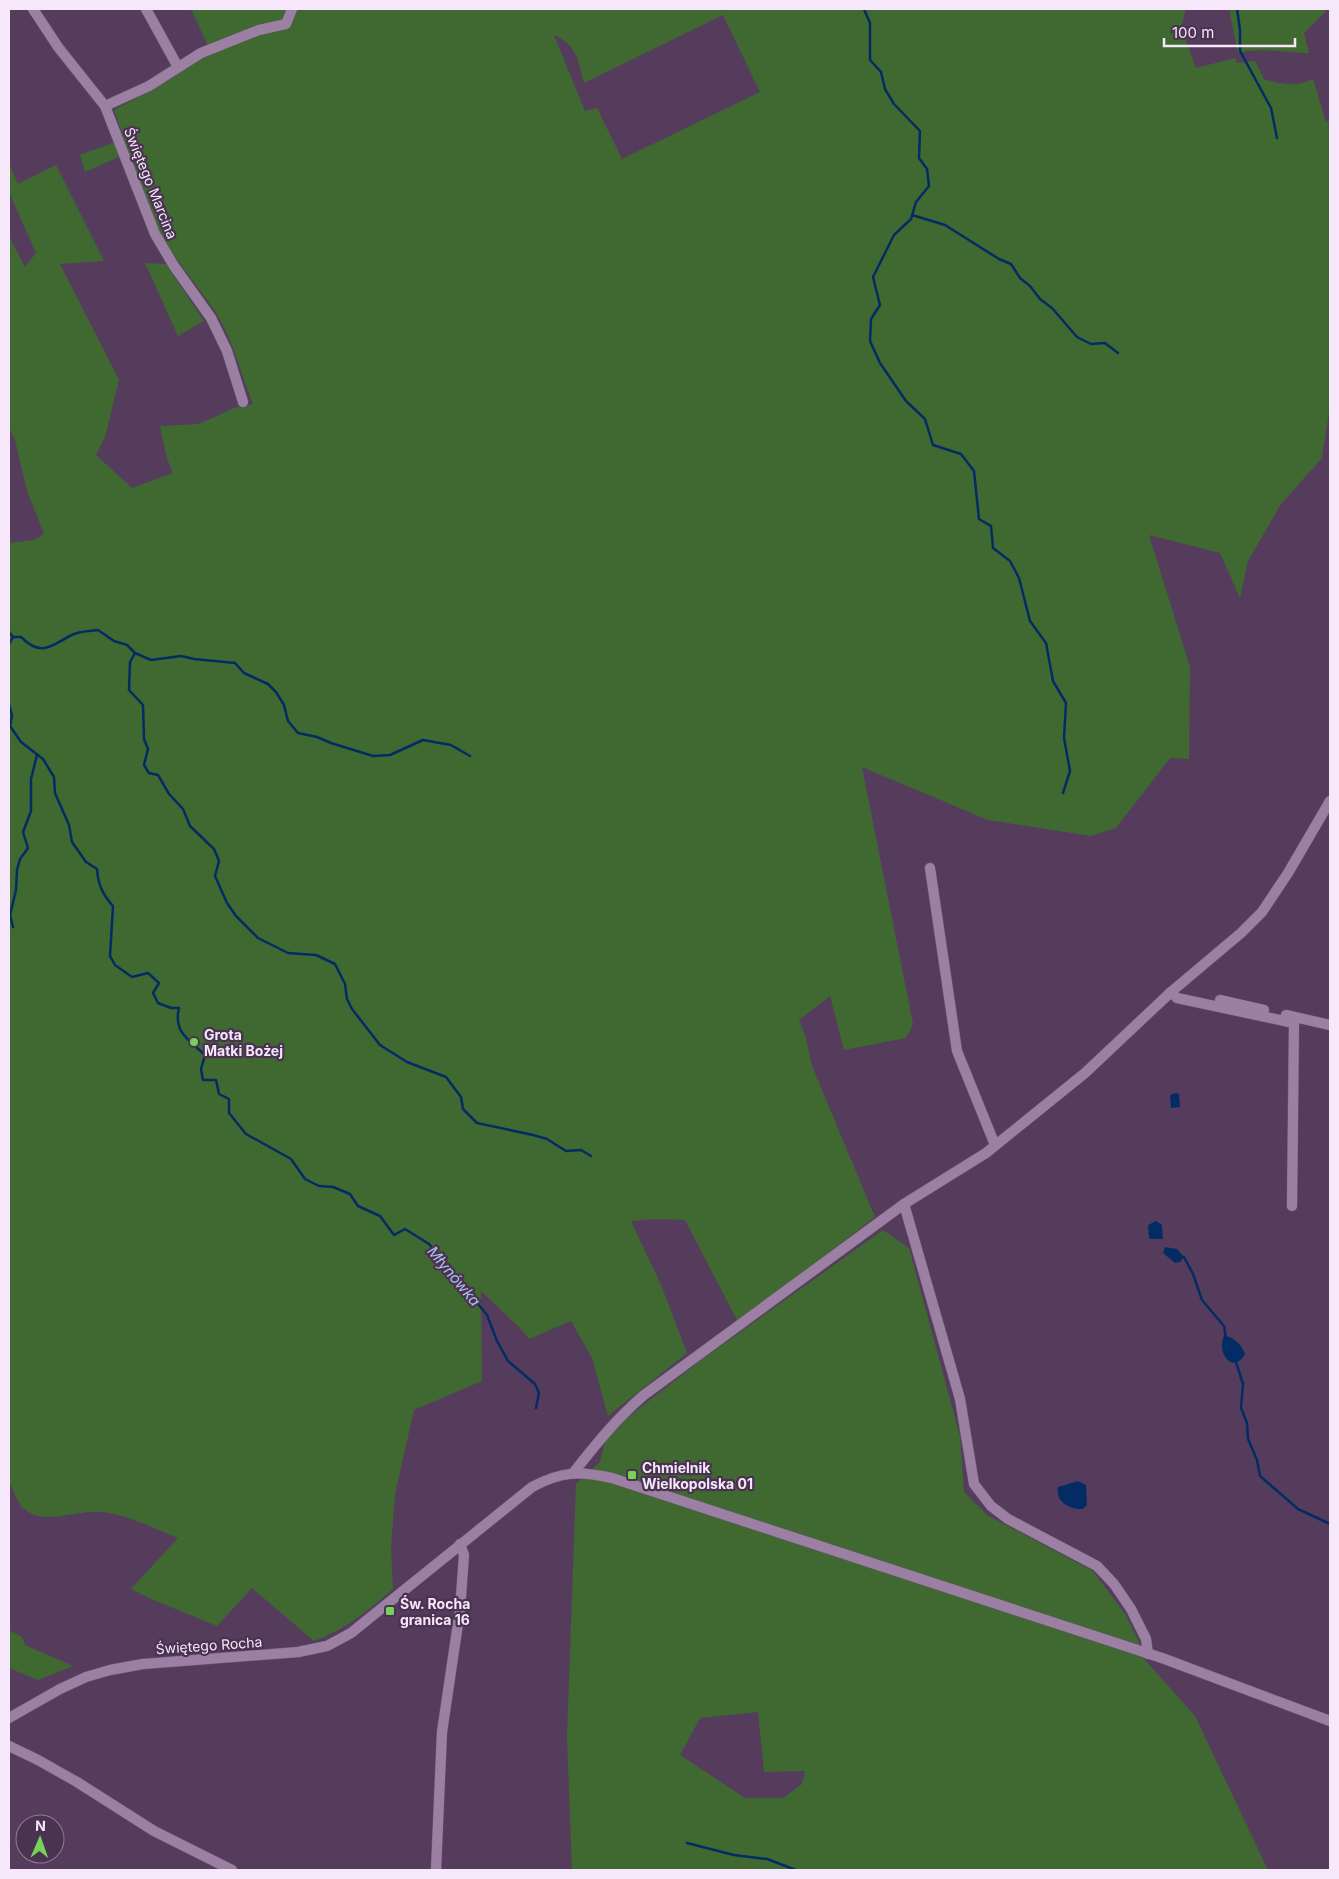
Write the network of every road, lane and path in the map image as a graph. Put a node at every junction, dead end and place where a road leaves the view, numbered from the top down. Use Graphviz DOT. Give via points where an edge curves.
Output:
graph roads {
  1 [pos="33,9"];
  2 [pos="146,9"];
  3 [pos="292,9"];
  4 [pos="178,67"];
  5 [pos="105,106"];
  6 [pos="243,402"];
  7 [pos="1330,801"];
  8 [pos="930,868"];
  9 [pos="1172,993"];
  10 [pos="1330,1025"];
  11 [pos="995,1146"];
  12 [pos="904,1204"];
  13 [pos="1292,1206"];
  14 [pos="574,1472"];
  15 [pos="460,1544"];
  16 [pos="1148,1654"];
  17 [pos="9,1718"];
  18 [pos="1330,1721"];
  19 [pos="9,1746"];
  20 [pos="232,1870"];
  21 [pos="436,1870"];
  1 -- 5 [label="street, Świętego Marcina" via="58,47"];
  2 -- 4 [label="street"];
  3 -- 4 [label="street" via="286,24 223,44"];
  4 -- 5 [label="street" via="149,86"];
  5 -- 6 [label="street, Świętego Marcina" via="155,234 211,318 227,351"];
  7 -- 9 [label="street" via="1262,912"];
  8 -- 11 [label="street" via="958,1051"];
  9 -- 10 [label="street" via="1239,1004"];
  9 -- 11 [label="street" via="1085,1073"];
  9 -- 13 [label="street" via="1178,998 1294,1023"];
  11 -- 12 [label="street"];
  12 -- 14 [label="street" via="644,1395 592,1447"];
  12 -- 16 [label="street" via="960,1399 974,1484 991,1506 1008,1519 1097,1566 1131,1609 1146,1639"];
  14 -- 15 [label="street, Świętego Rocha" via="559,1474 532,1487"];
  14 -- 16 [label="street" via="612,1478"];
  15 -- 17 [label="street, Świętego Rocha" via="351,1633 327,1646 298,1652 126,1666 86,1677"];
  15 -- 21 [label="street" via="464,1555 460,1610 442,1732"];
  16 -- 18 [label="street"];
  19 -- 20 [label="street" via="77,1782 154,1831"];
}
